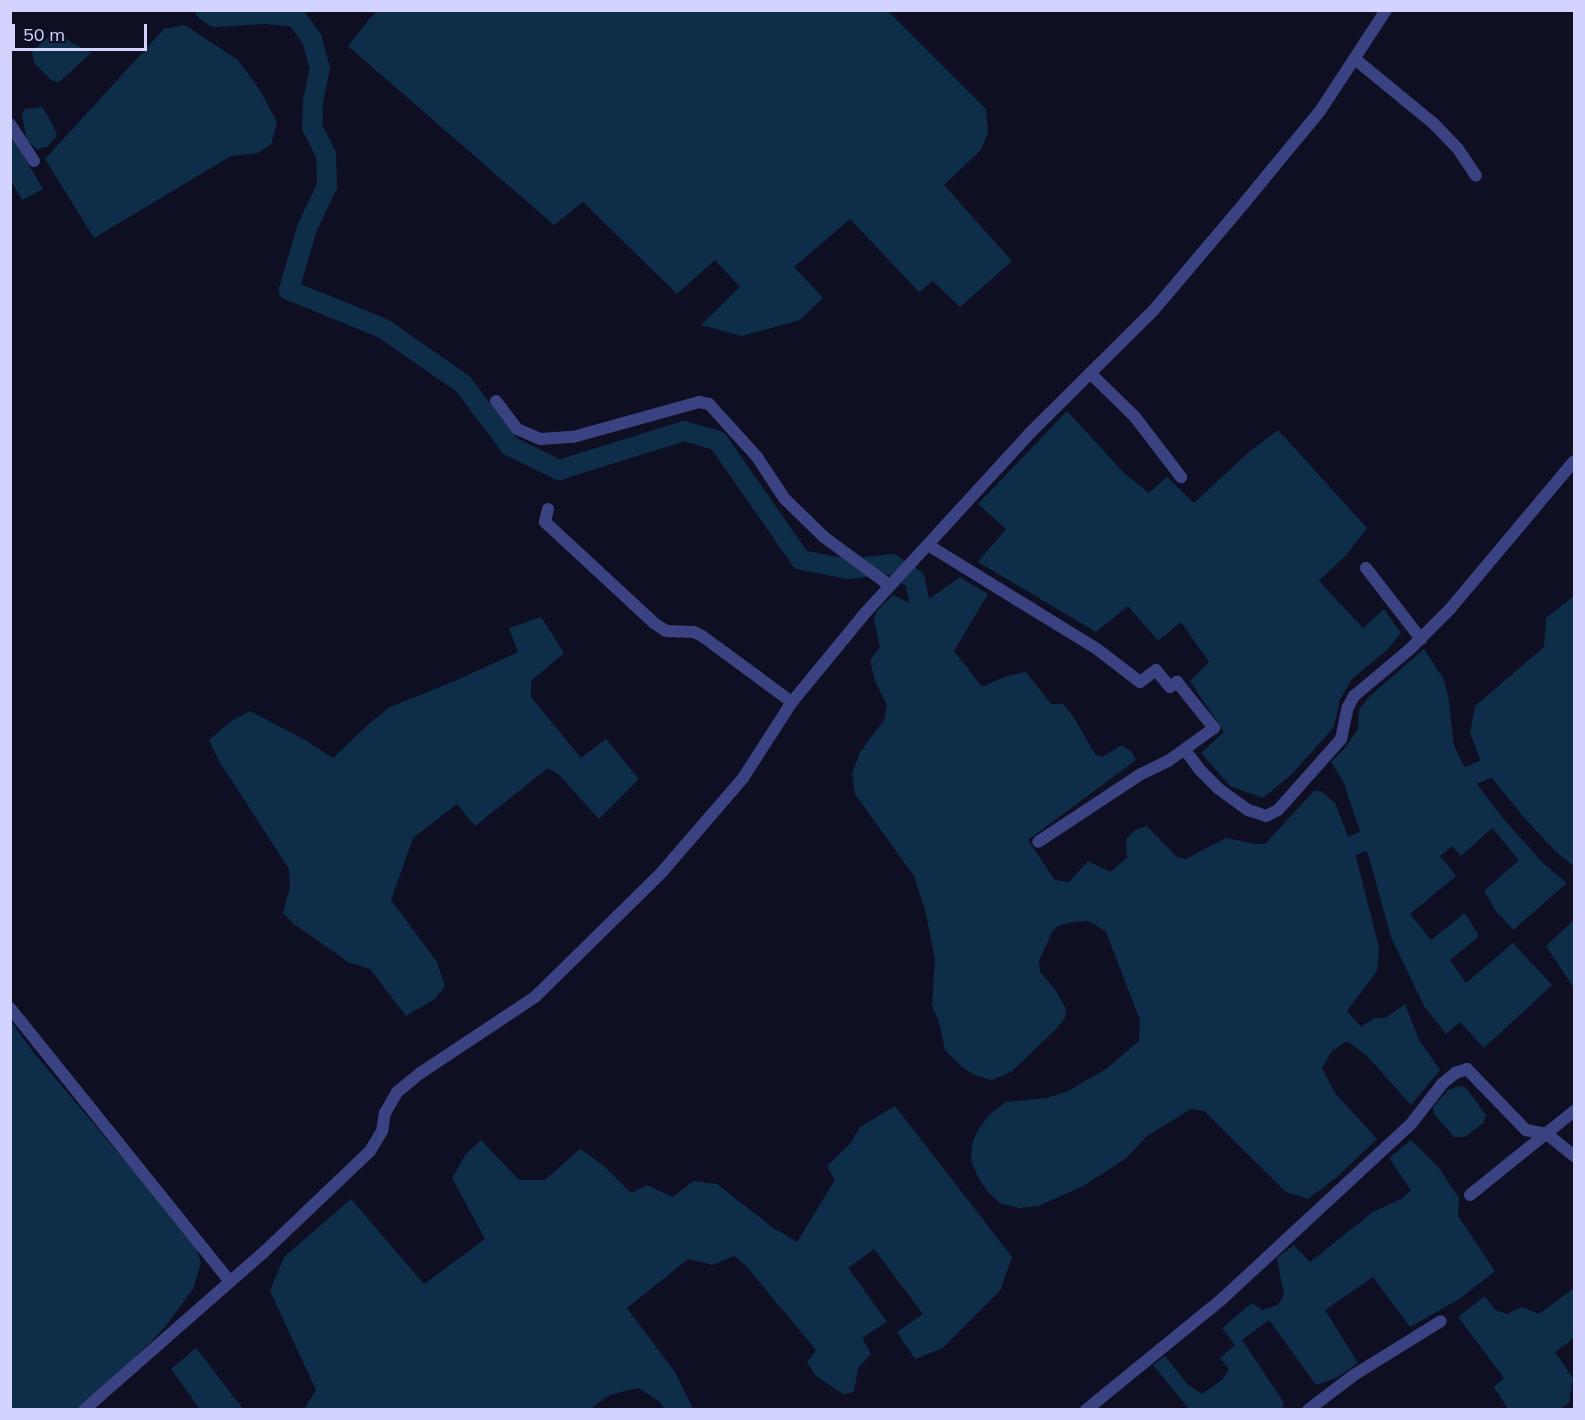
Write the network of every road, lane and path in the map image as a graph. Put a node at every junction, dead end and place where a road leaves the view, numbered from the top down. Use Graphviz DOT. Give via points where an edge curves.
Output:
graph roads {
  1 [pos="1386,10"];
  2 [pos="1355,58"];
  3 [pos="10,124"];
  4 [pos="34,161"];
  5 [pos="1476,176"];
  6 [pos="1090,373"];
  7 [pos="496,401"];
  8 [pos="1575,461"];
  9 [pos="1181,477"];
  10 [pos="548,509"];
  11 [pos="928,545"];
  12 [pos="1366,568"];
  13 [pos="889,585"];
  14 [pos="1421,639"];
  15 [pos="792,702"];
  16 [pos="1185,750"];
  17 [pos="1038,842"];
  18 [pos="10,1008"];
  19 [pos="1575,1111"];
  20 [pos="1547,1134"];
  21 [pos="1575,1156"];
  22 [pos="1470,1195"];
  23 [pos="230,1282"];
  24 [pos="1441,1321"];
  25 [pos="84,1410"];
  26 [pos="1086,1410"];
  27 [pos="1308,1410"];
  1 -- 2 [label="street"];
  2 -- 5 [label="street" via="1433,123 1458,149"];
  2 -- 6 [label="street" via="1320,111 1245,202 1153,311"];
  3 -- 4 [label="street"];
  6 -- 9 [label="street" via="1135,417"];
  6 -- 11 [label="street"];
  7 -- 13 [label="street" via="518,429 541,439 573,437 699,402 709,404 757,457 784,498 824,537"];
  8 -- 14 [label="street"];
  10 -- 15 [label="street" via="545,522 654,623 666,631 694,632"];
  11 -- 13 [label="street"];
  11 -- 16 [label="street" via="1098,649 1140,682 1156,670 1170,687 1177,682 1214,728"];
  12 -- 14 [label="street"];
  13 -- 15 [label="street"];
  14 -- 16 [label="street" via="1354,696 1347,707 1341,739 1296,792 1266,816 1248,810 1219,789"];
  15 -- 23 [label="street" via="743,778 629,906 535,997 397,1092 370,1151"];
  16 -- 17 [label="street"];
  18 -- 23 [label="street"];
  19 -- 20 [label="street"];
  20 -- 21 [label="street"];
  20 -- 22 [label="street"];
  20 -- 26 [label="street" via="1526,1130 1467,1069 1455,1073 1411,1124 1222,1299"];
  23 -- 25 [label="street"];
  24 -- 27 [label="street" via="1354,1375"];
}
